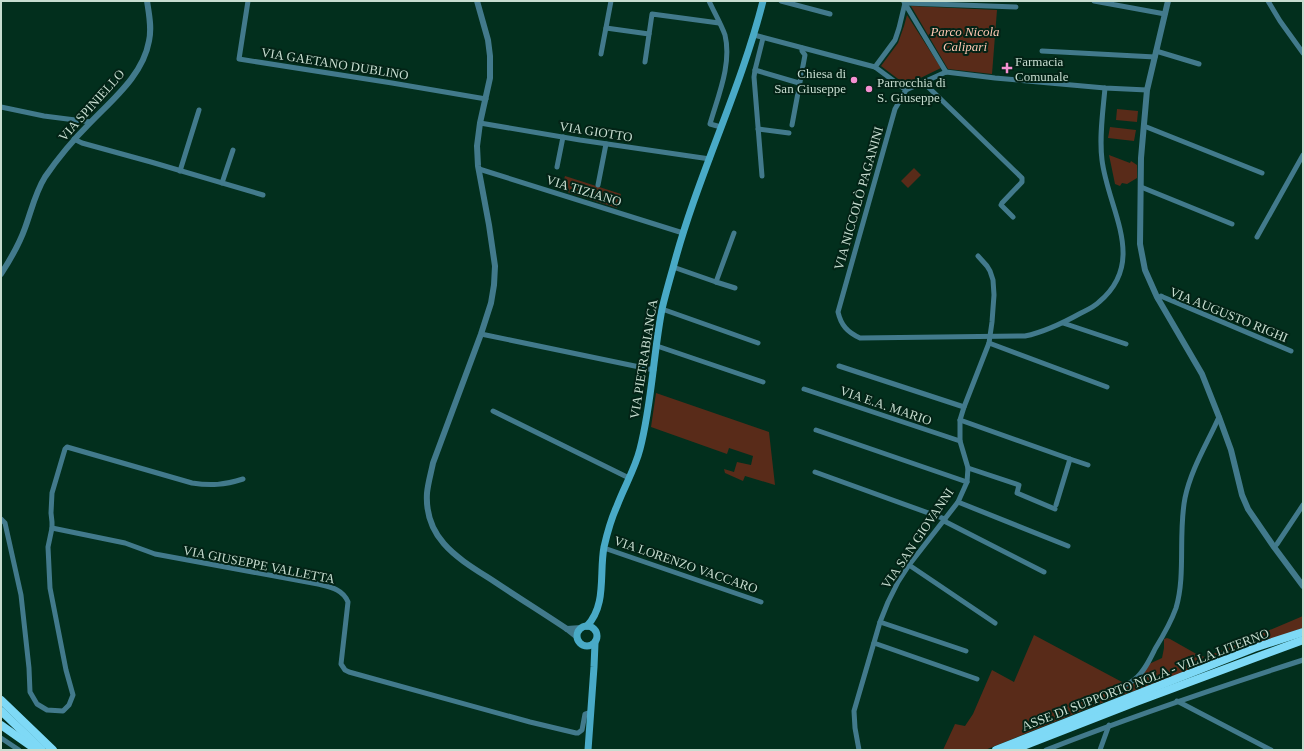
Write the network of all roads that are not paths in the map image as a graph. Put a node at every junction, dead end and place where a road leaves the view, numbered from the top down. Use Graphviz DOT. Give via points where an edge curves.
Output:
graph roads {
  1 [pos="147,1"];
  2 [pos="248,1"];
  3 [pos="477,1"];
  4 [pos="611,1"];
  5 [pos="710,1"];
  6 [pos="763,1"];
  7 [pos="781,1"];
  8 [pos="1094,1"];
  9 [pos="1168,1"];
  10 [pos="1268,1"];
  11 [pos="904,2"];
  12 [pos="1016,7"];
  13 [pos="830,14"];
  14 [pos="1165,14"];
  15 [pos="719,23"];
  16 [pos="606,28"];
  17 [pos="649,34"];
  18 [pos="754,35"];
  19 [pos="763,38"];
  20 [pos="802,48"];
  21 [pos="1042,51"];
  22 [pos="1303,53"];
  23 [pos="601,54"];
  24 [pos="1155,54"];
  25 [pos="645,62"];
  26 [pos="1199,64"];
  27 [pos="875,68"];
  28 [pos="755,70"];
  29 [pos="946,72"];
  30 [pos="923,82"];
  31 [pos="799,83"];
  32 [pos="1106,88"];
  33 [pos="906,90"];
  34 [pos="1147,90"];
  35 [pos="486,99"];
  36 [pos="1,107"];
  37 [pos="199,110"];
  38 [pos="91,122"];
  39 [pos="480,123"];
  40 [pos="792,124"];
  41 [pos="1144,126"];
  42 [pos="721,127"];
  43 [pos="758,129"];
  44 [pos="789,133"];
  45 [pos="563,137"];
  46 [pos="74,139"];
  47 [pos="606,144"];
  48 [pos="233,150"];
  49 [pos="1303,155"];
  50 [pos="710,159"];
  51 [pos="557,167"];
  52 [pos="478,169"];
  53 [pos="180,171"];
  54 [pos="1262,173"];
  55 [pos="762,176"];
  56 [pos="222,183"];
  57 [pos="598,185"];
  58 [pos="1141,187"];
  59 [pos="263,195"];
  60 [pos="1013,217"];
  61 [pos="1232,224"];
  62 [pos="683,233"];
  63 [pos="734,233"];
  64 [pos="1257,237"];
  65 [pos="978,256"];
  66 [pos="673,267"];
  67 [pos="1,274"];
  68 [pos="716,282"];
  69 [pos="735,288"];
  70 [pos="1158,299"];
  71 [pos="662,309"];
  72 [pos="1063,323"];
  73 [pos="482,334"];
  74 [pos="989,336"];
  75 [pos="758,343"];
  76 [pos="989,343"];
  77 [pos="1126,344"];
  78 [pos="657,346"];
  79 [pos="1291,351"];
  80 [pos="839,366"];
  81 [pos="654,370"];
  82 [pos="763,382"];
  83 [pos="1107,387"];
  84 [pos="804,389"];
  85 [pos="964,407"];
  86 [pos="493,411"];
  87 [pos="1220,417"];
  88 [pos="960,420"];
  89 [pos="816,430"];
  90 [pos="960,441"];
  91 [pos="1070,459"];
  92 [pos="1088,465"];
  93 [pos="968,468"];
  94 [pos="815,472"];
  95 [pos="629,478"];
  96 [pos="243,479"];
  97 [pos="967,482"];
  98 [pos="958,502"];
  99 [pos="1303,505"];
  100 [pos="2,520"];
  101 [pos="945,520"];
  102 [pos="52,528"];
  103 [pos="1068,546"];
  104 [pos="1274,547"];
  105 [pos="604,548"];
  106 [pos="909,565"];
  107 [pos="1044,572"];
  108 [pos="1303,586"];
  109 [pos="600,597"];
  110 [pos="761,602"];
  111 [pos="880,622"];
  112 [pos="995,623"];
  113 [pos="584,627"];
  114 [pos="568,629"];
  115 [pos="596,630"];
  116 [pos="1303,632"];
  117 [pos="577,637"];
  118 [pos="1303,640"];
  119 [pos="595,643"];
  120 [pos="874,643"];
  121 [pos="582,645"];
  122 [pos="966,651"];
  123 [pos="594,660"];
  124 [pos="1303,660"];
  125 [pos="977,680"];
  126 [pos="1122,686"];
  127 [pos="1178,701"];
  128 [pos="2,703"];
  129 [pos="591,712"];
  130 [pos="1,725"];
  131 [pos="1109,725"];
  132 [pos="1,738"];
  133 [pos="588,749"];
  134 [pos="19,750"];
  135 [pos="36,750"];
  136 [pos="42,750"];
  137 [pos="53,750"];
  138 [pos="859,750"];
  139 [pos="996,750"];
  140 [pos="1013,750"];
  141 [pos="1046,750"];
  142 [pos="1100,750"];
  143 [pos="1271,750"];
  1 -- 38 [label="street, VIA SPINIELLO" via="150,40 145,55 138,70 124,88"];
  2 -- 35 [label="street, VIA GAETANO DUBLINO" via="239,59"];
  3 -- 35 [label="street" via="490,56 490,78"];
  4 -- 16 [label="street"];
  5 -- 15 [label="street"];
  6 -- 18 [label="main road, VIA PIETRABIANCA"];
  7 -- 13 [label="street"];
  8 -- 14 [label="street"];
  9 -- 14 [label="street"];
  10 -- 22 [label="street"];
  11 -- 12 [label="street"];
  11 -- 27 [label="street" via="894,40"];
  11 -- 29 [label="street"];
  14 -- 24 [label="street"];
  15 -- 17 [label="street" via="652,14"];
  15 -- 42 [label="street" via="727,49 726,64 710,124"];
  16 -- 17 [label="street"];
  16 -- 23 [label="street"];
  17 -- 25 [label="street"];
  18 -- 19 [label="street"];
  18 -- 42 [label="main road, VIA PIETRABIANCA"];
  19 -- 20 [label="street"];
  19 -- 28 [label="street"];
  20 -- 27 [label="street"];
  20 -- 31 [label="street" via="805,55"];
  21 -- 24 [label="street"];
  24 -- 26 [label="street"];
  24 -- 34 [label="street"];
  27 -- 33 [label="street"];
  28 -- 31 [label="street"];
  28 -- 43 [label="street"];
  29 -- 30 [label="street"];
  29 -- 32 [label="street"];
  30 -- 33 [label="street"];
  30 -- 60 [label="street" via="1022,178 1022,182 1001,205"];
  31 -- 40 [label="street"];
  32 -- 34 [label="street"];
  32 -- 72 [label="street, VIA NICCOLÒ PAGANINI" via="1102,160 1122,238 1124,259 1118,278 1107,295"];
  33 -- 74 [label="street, VIA NICCOLÒ PAGANINI" via="895,109 838,312 840,321 852,334 860,338"];
  34 -- 41 [label="street"];
  35 -- 39 [label="street"];
  36 -- 38 [label="street"];
  37 -- 53 [label="street"];
  38 -- 46 [label="street, VIA SPINIELLO"];
  39 -- 45 [label="street, VIA GIOTTO"];
  39 -- 52 [label="street"];
  41 -- 54 [label="street"];
  41 -- 58 [label="street"];
  42 -- 50 [label="main road, VIA PIETRABIANCA"];
  43 -- 44 [label="street"];
  43 -- 55 [label="street"];
  45 -- 47 [label="street, VIA GIOTTO"];
  45 -- 51 [label="street"];
  46 -- 53 [label="street"];
  46 -- 67 [label="street, VIA SPINIELLO" via="44,179 18,246"];
  47 -- 50 [label="street, VIA GIOTTO"];
  47 -- 57 [label="street"];
  48 -- 56 [label="street"];
  49 -- 64 [label="street"];
  50 -- 62 [label="main road, VIA PIETRABIANCA"];
  52 -- 62 [label="street, VIA TIZIANO"];
  52 -- 73 [label="street" via="495,266 491,303"];
  53 -- 56 [label="street"];
  56 -- 59 [label="street"];
  58 -- 61 [label="street"];
  58 -- 70 [label="street" via="1140,244 1145,270"];
  62 -- 66 [label="main road, VIA PIETRABIANCA"];
  63 -- 68 [label="street"];
  65 -- 74 [label="street, VIA SAN GIOVANNI" via="990,271 994,288"];
  66 -- 68 [label="street"];
  66 -- 71 [label="main road, VIA PIETRABIANCA"];
  68 -- 69 [label="street"];
  70 -- 79 [label="street, VIA AUGUSTO RIGHI" via="1160,296 1163,297"];
  70 -- 87 [label="street" via="1202,374"];
  71 -- 75 [label="street"];
  71 -- 78 [label="main road, VIA PIETRABIANCA"];
  72 -- 74 [label="street, VIA NICCOLÒ PAGANINI" via="1025,336"];
  72 -- 77 [label="street"];
  73 -- 81 [label="street"];
  73 -- 114 [label="street" via="432,470 427,495 432,524 443,544 470,567"];
  74 -- 76 [label="street, VIA SAN GIOVANNI"];
  76 -- 83 [label="street"];
  76 -- 85 [label="street, VIA SAN GIOVANNI"];
  78 -- 81 [label="main road, VIA PIETRABIANCA"];
  78 -- 82 [label="street"];
  80 -- 85 [label="street"];
  81 -- 95 [label="main road, VIA PIETRABIANCA" via="640,449"];
  84 -- 90 [label="street, VIA E.A. MARIO"];
  85 -- 88 [label="street, VIA SAN GIOVANNI"];
  86 -- 95 [label="street"];
  87 -- 104 [label="street" via="1242,495 1248,509"];
  87 -- 126 [label="street" via="1192,473 1185,500 1176,608 1144,668 1136,679"];
  88 -- 90 [label="street, VIA SAN GIOVANNI"];
  88 -- 91 [label="street"];
  89 -- 97 [label="street"];
  90 -- 93 [label="street, VIA SAN GIOVANNI"];
  91 -- 92 [label="street"];
  91 -- 93 [label="street" via="1056,507 1017,493 1019,485"];
  93 -- 97 [label="street, VIA SAN GIOVANNI"];
  94 -- 101 [label="street"];
  95 -- 105 [label="main road, VIA PIETRABIANCA" via="616,506"];
  96 -- 102 [label="street" via="221,485 201,485 67,447 63,451 52,493"];
  97 -- 98 [label="street, VIA SAN GIOVANNI"];
  98 -- 101 [label="street, VIA SAN GIOVANNI"];
  98 -- 103 [label="street"];
  99 -- 104 [label="street"];
  100 -- 102 [label="street" via="20,595 30,692 37,704 47,710 63,711 70,706 73,695 50,588 48,548"];
  101 -- 106 [label="street, VIA SAN GIOVANNI"];
  101 -- 107 [label="street"];
  102 -- 129 [label="street, VIA GIUSEPPE VALLETTA" via="125,543 155,554 318,584 337,590 343,593 348,602 341,664 349,672 576,733 582,730 585,714"];
  104 -- 108 [label="street"];
  105 -- 109 [label="main road, VIA PIETRABIANCA"];
  105 -- 110 [label="street, VIA LORENZO VACCARO"];
  106 -- 111 [label="street, VIA SAN GIOVANNI" via="898,582"];
  106 -- 112 [label="street"];
  109 -- 113 [label="main road, VIA PIETRABIANCA" via="595,616"];
  109 -- 115 [label="main road, VIA PIETRABIANCA"];
  111 -- 120 [label="street, VIA SAN GIOVANNI"];
  111 -- 122 [label="street"];
  113 -- 114 [label="street"];
  113 -- 115 [label="main road"];
  113 -- 117 [label="main road, VIA PIETRABIANCA" via="578,631"];
  114 -- 117 [label="street"];
  115 -- 119 [label="main road, VIA PIETRABIANCA" via="598,637"];
  116 -- 139 [label="highway, ASSE DI SUPPORTO NOLA - VILLA LITERNO" via="1254,648"];
  117 -- 121 [label="main road"];
  118 -- 140 [label="highway, ASSE DI SUPPORTO NOLA - VILLA LITERNO"];
  119 -- 121 [label="main road" via="589,646"];
  119 -- 123 [label="main road, VIA PIETRABIANCA"];
  120 -- 125 [label="street"];
  120 -- 138 [label="street, VIA SAN GIOVANNI" via="854,711"];
  121 -- 123 [label="main road"];
  123 -- 129 [label="main road, VIA PIETRABIANCA"];
  124 -- 127 [label="street"];
  127 -- 131 [label="street"];
  127 -- 143 [label="street"];
  128 -- 136 [label="highway"];
  128 -- 137 [label="highway"];
  129 -- 133 [label="main road, VIA PIETRABIANCA"];
  130 -- 135 [label="highway"];
  131 -- 141 [label="street"];
  131 -- 142 [label="street"];
  132 -- 134 [label="street"];
}
